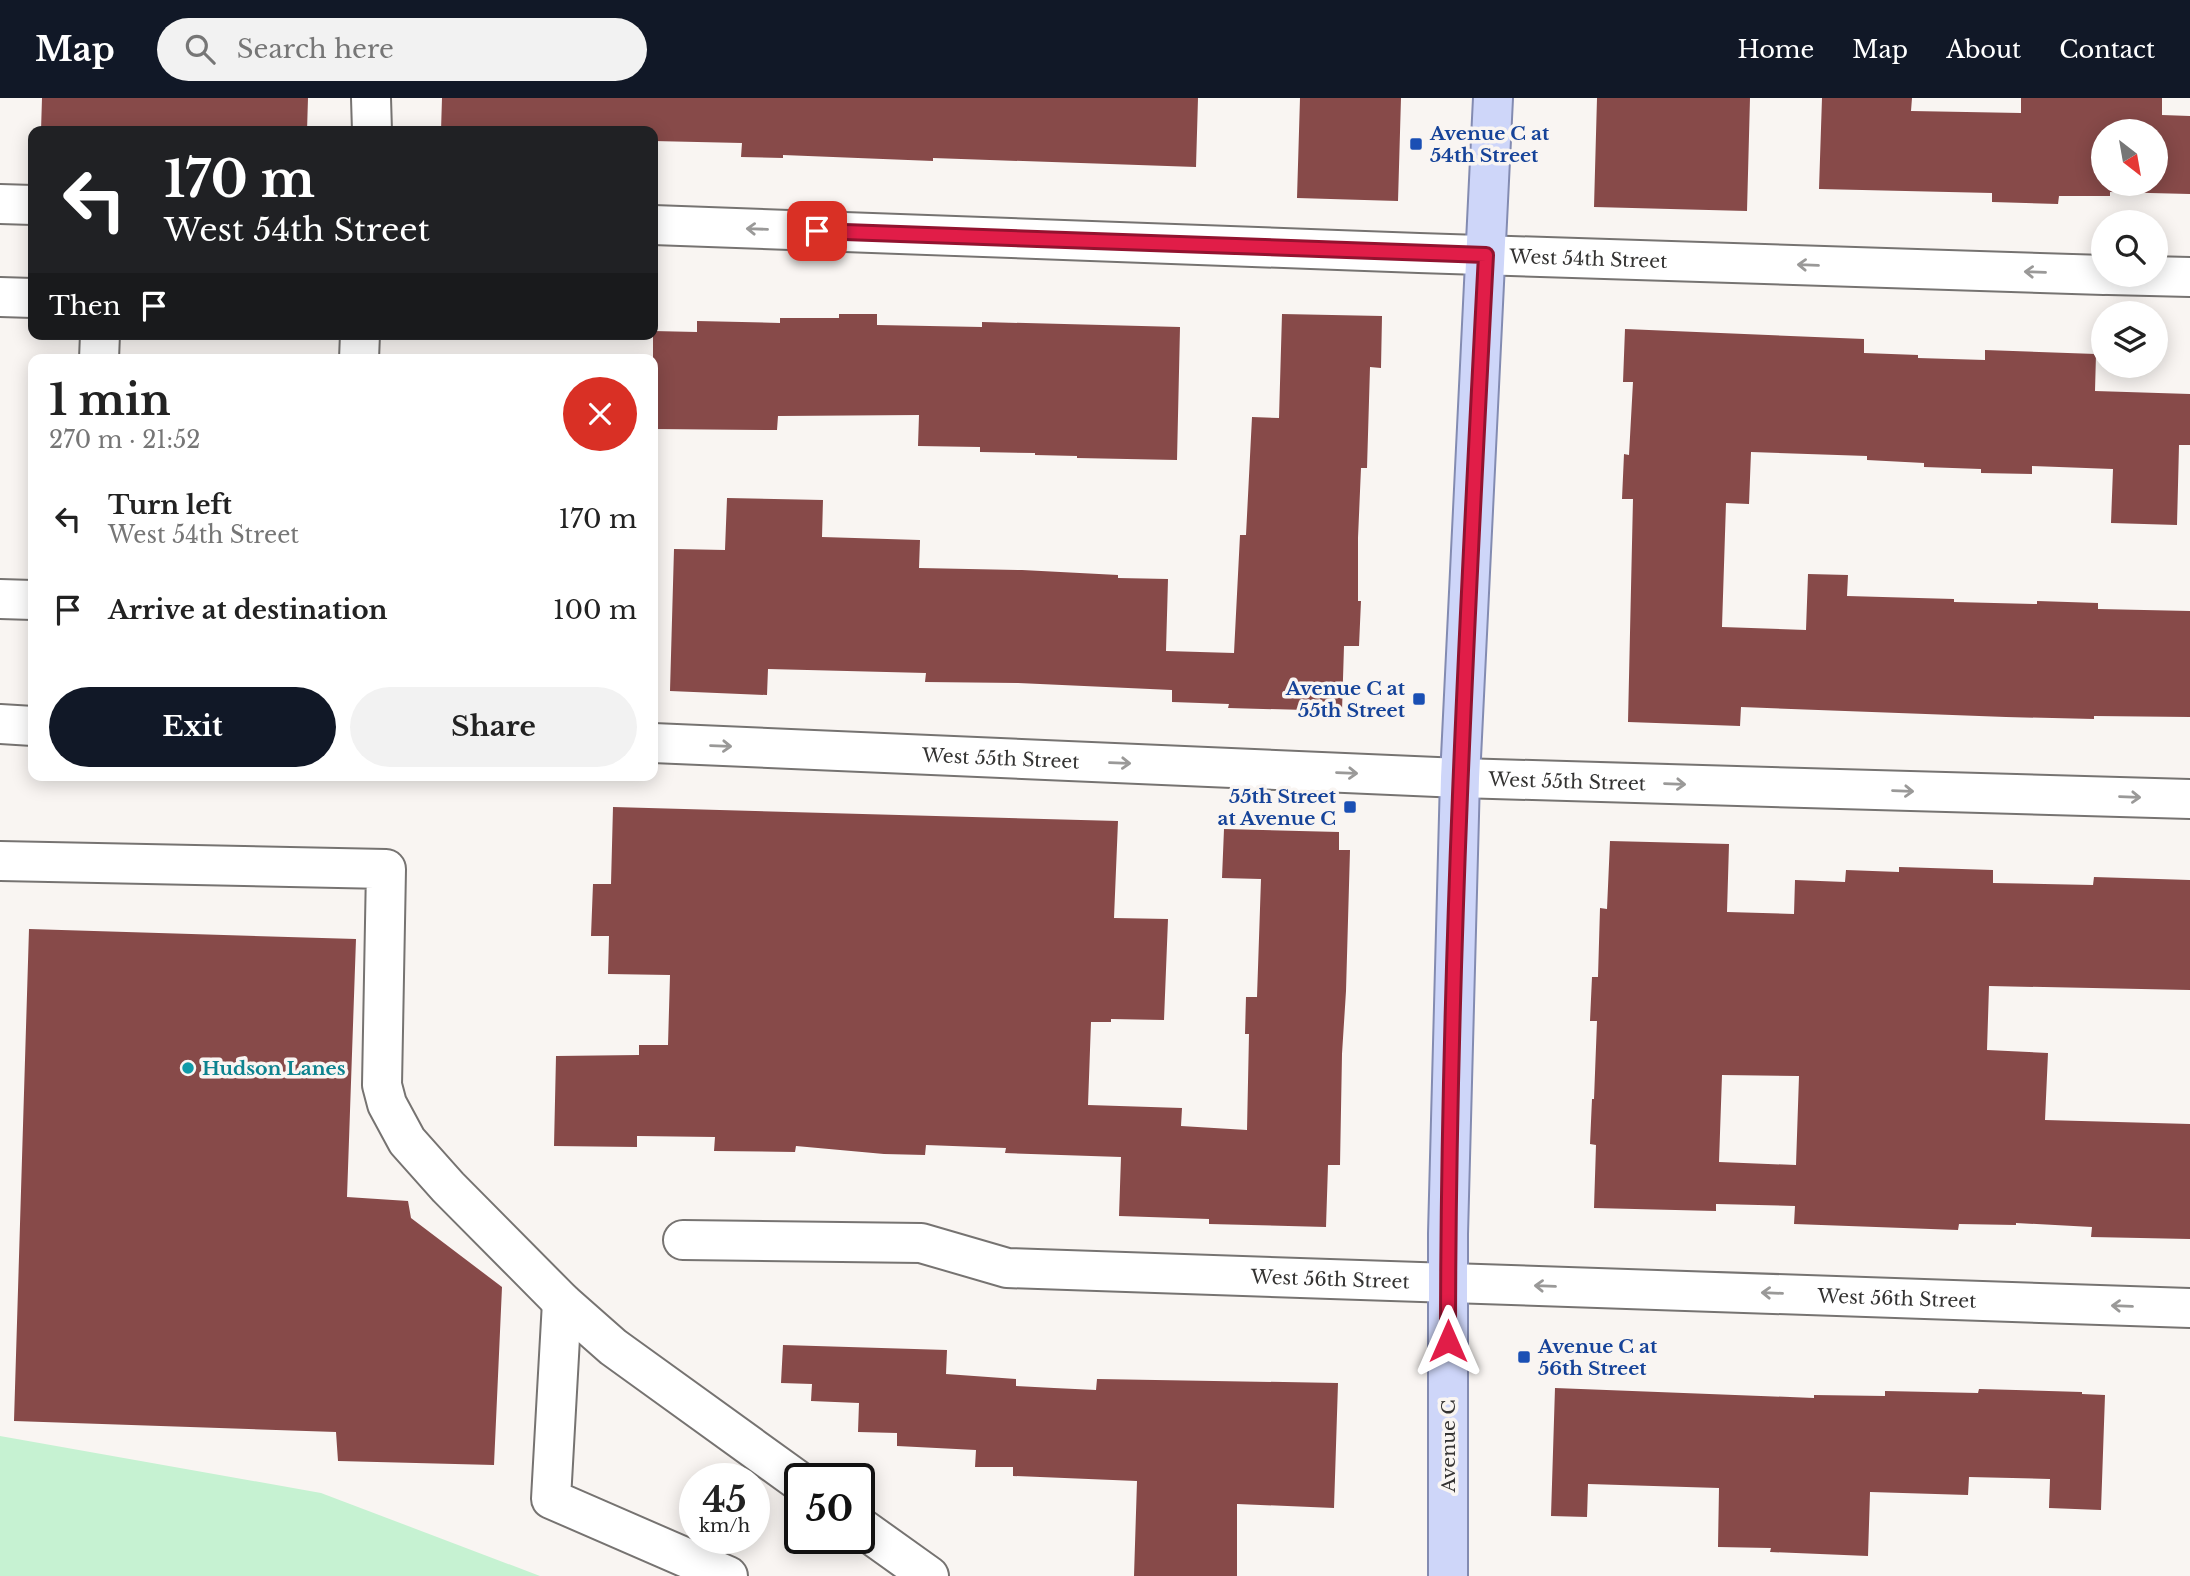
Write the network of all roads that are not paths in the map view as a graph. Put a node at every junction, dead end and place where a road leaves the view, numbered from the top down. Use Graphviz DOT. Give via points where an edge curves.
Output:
graph roads {
  1 [pos="372,98"];
  2 [pos="1493,98"];
  3 [pos="372,126"];
  4 [pos="0,204"];
  5 [pos="28,205"];
  6 [pos="658,225"];
  7 [pos="1486,255"];
  8 [pos="2091,275"];
  9 [pos="2168,276"];
  10 [pos="2190,277"];
  11 [pos="0,297"];
  12 [pos="28,298"];
  13 [pos="0,599"];
  14 [pos="28,600"];
  15 [pos="0,723"];
  16 [pos="28,726"];
  17 [pos="658,743"];
  18 [pos="1460,778"];
  19 [pos="2190,799"];
  20 [pos="0,861"];
  21 [pos="683,1240"];
  22 [pos="1448,1283"];
  23 [pos="562,1301"];
  24 [pos="2190,1308"];
  25 [pos="784,1470"];
  26 [pos="875,1537"];
  27 [pos="728,1576"];
  28 [pos="929,1576"];
  29 [pos="1448,1576"];
  1 -- 3 [label="street"];
  2 -- 7 [label="main road, Avenue C"];
  4 -- 5 [label="street"];
  7 -- 6 [label="street, West 54th Street, one-way"];
  8 -- 7 [label="street, West 54th Street, one-way"];
  7 -- 18 [label="main road, Avenue C"];
  9 -- 10 [label="street"];
  11 -- 12 [label="street"];
  13 -- 14 [label="street"];
  15 -- 16 [label="street"];
  17 -- 18 [label="street, West 55th Street, one-way"];
  18 -- 19 [label="street, West 55th Street, one-way"];
  18 -- 22 [label="main road, Avenue C"];
  20 -- 23 [label="street" via="386,869 382,1085 387,1104 407,1141"];
  21 -- 22 [label="street, West 56th Street" via="921,1243 1007,1268"];
  24 -- 22 [label="street, West 56th Street, one-way"];
  22 -- 29 [label="main road, Avenue C"];
  23 -- 25 [label="street" via="613,1347"];
  23 -- 27 [label="street" via="551,1499"];
  26 -- 28 [label="street"];
}
